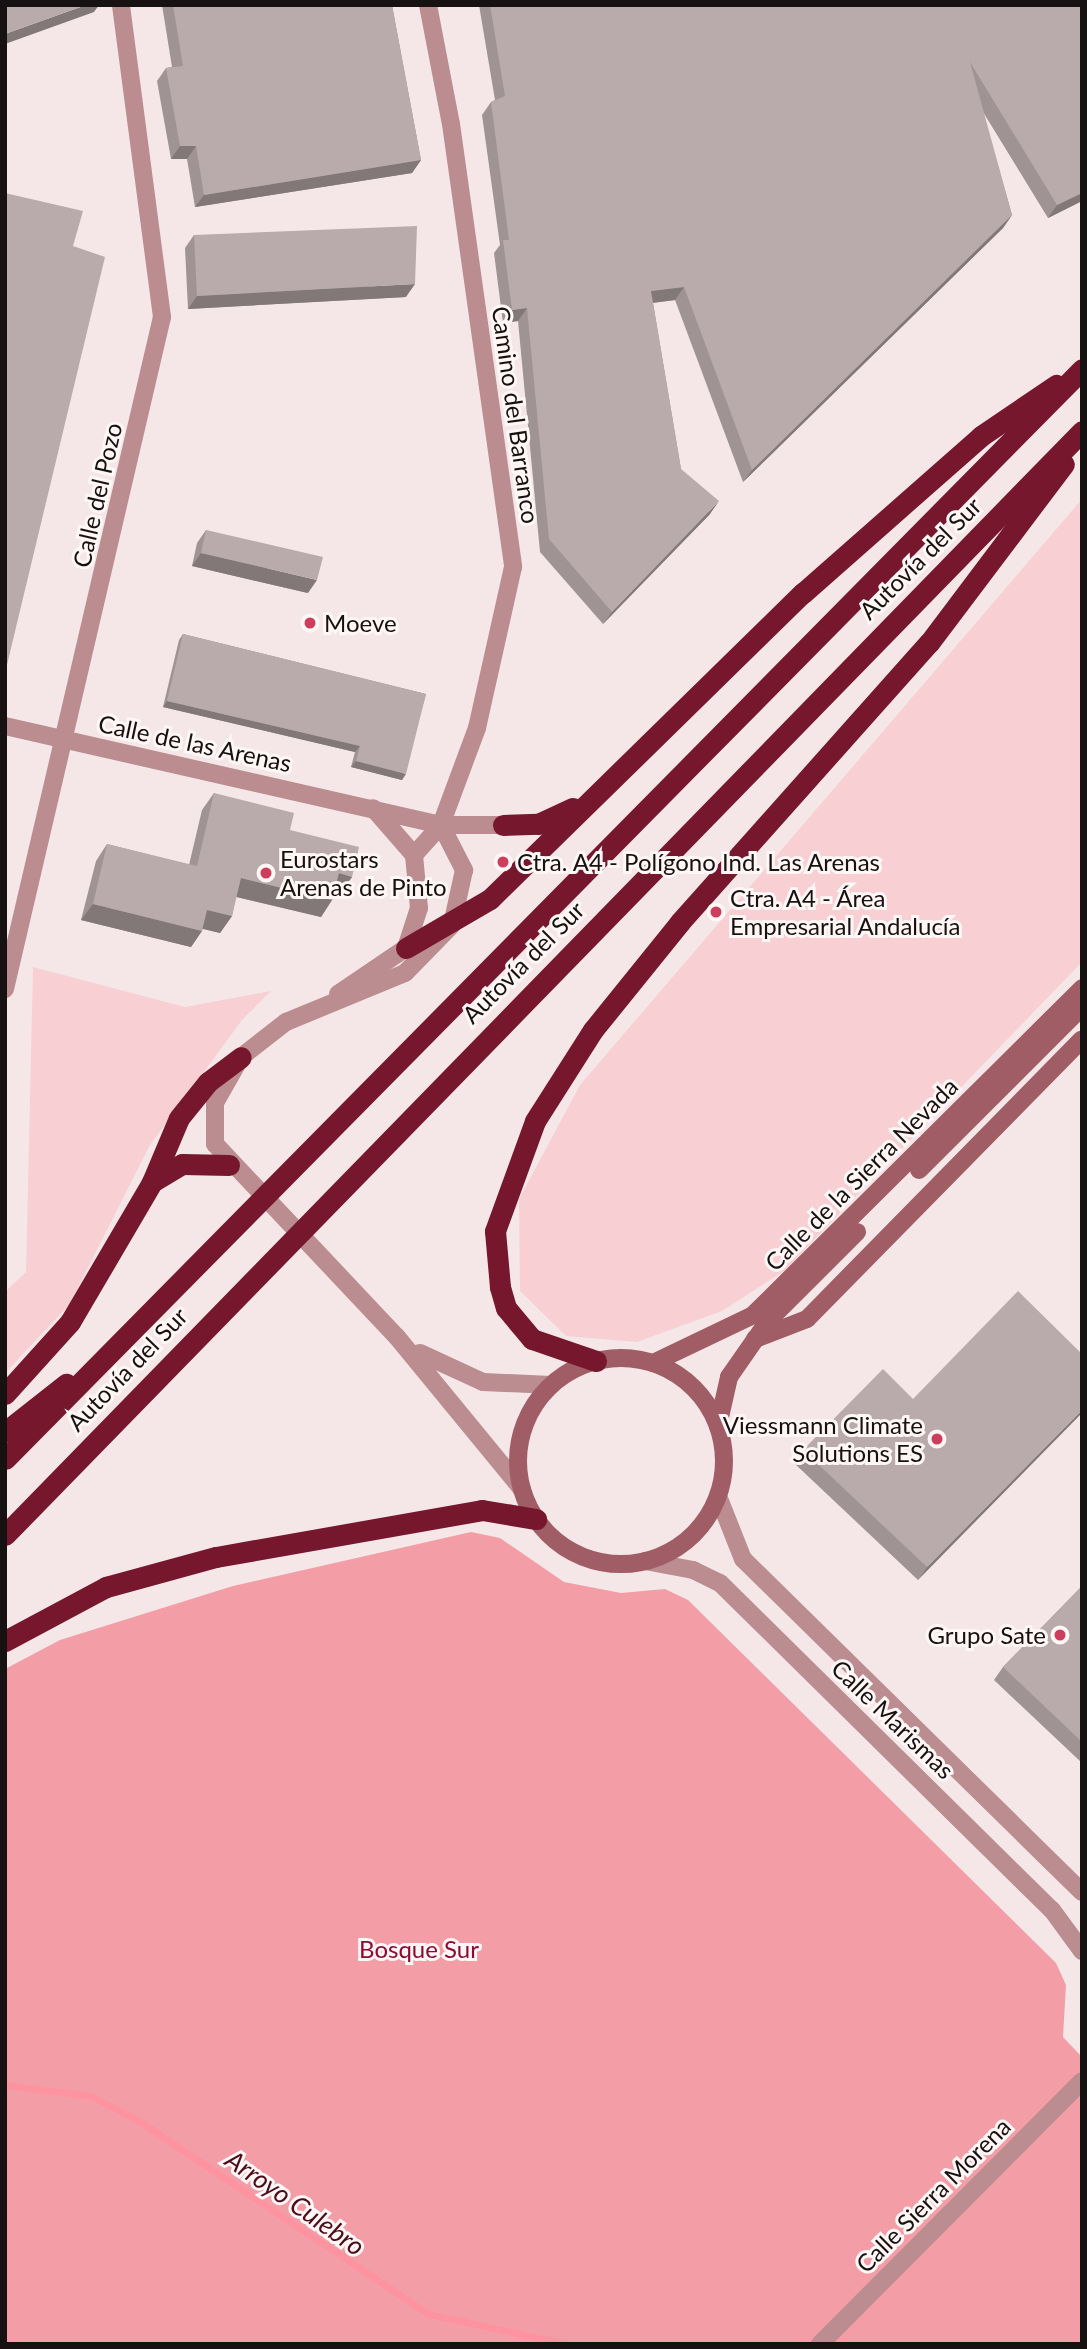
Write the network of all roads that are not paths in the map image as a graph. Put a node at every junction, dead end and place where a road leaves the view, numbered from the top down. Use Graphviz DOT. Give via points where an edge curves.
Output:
graph roads {
  1 [pos="121,5"];
  2 [pos="428,5"];
  3 [pos="1079,371"];
  4 [pos="1082,431"];
  5 [pos="1082,439"];
  6 [pos="5,726"];
  7 [pos="68,740"];
  8 [pos="593,796"];
  9 [pos="373,808"];
  10 [pos="441,825"];
  11 [pos="503,825"];
  12 [pos="414,855"];
  13 [pos="452,925"];
  14 [pos="406,948"];
  15 [pos="1082,988"];
  16 [pos="5,989"];
  17 [pos="318,1007"];
  18 [pos="1082,1007"];
  19 [pos="1082,1039"];
  20 [pos="241,1057"];
  21 [pos="229,1165"];
  22 [pos="152,1182"];
  23 [pos="397,1337"];
  24 [pos="755,1339"];
  25 [pos="105,1357"];
  26 [pos="596,1361"];
  27 [pos="653,1363"];
  28 [pos="551,1385"];
  29 [pos="5,1394"];
  30 [pos="718,1426"];
  31 [pos="5,1432"];
  32 [pos="5,1459"];
  33 [pos="522,1489"];
  34 [pos="718,1496"];
  35 [pos="536,1519"];
  36 [pos="5,1535"];
  37 [pos="645,1561"];
  38 [pos="5,1641"];
  39 [pos="1082,1892"];
  40 [pos="1082,1951"];
  41 [pos="1082,2081"];
  42 [pos="820,2344"];
  1 -- 7 [label="street, Calle del Pozo" via="162,317"];
  2 -- 10 [label="street, Camino del Barranco" via="513,566 477,728"];
  3 -- 8 [label="highway" via="981,436 803,593"];
  3 -- 25 [label="highway, Autovía del Sur"];
  4 -- 36 [label="highway, Autovía del Sur"];
  5 -- 26 [label="highway" via="929,643 680,922 593,1030 535,1121 495,1231 500,1287 506,1308 532,1339"];
  6 -- 7 [label="street, Calle de las Arenas"];
  7 -- 9 [label="street, Calle de las Arenas"];
  7 -- 16 [label="street, Calle del Pozo"];
  8 -- 11 [label="highway" via="548,821"];
  8 -- 13 [label="highway" via="490,899"];
  9 -- 10 [label="street, Calle de las Arenas"];
  9 -- 12 [label="street"];
  10 -- 11 [label="street, Calle de las Arenas"];
  10 -- 12 [label="street"];
  10 -- 13 [label="street" via="464,870"];
  12 -- 14 [label="street" via="422,888"];
  13 -- 14 [label="highway"];
  13 -- 17 [label="street" via="405,973"];
  14 -- 17 [label="street"];
  15 -- 27 [label="main road, Calle de la Sierra Nevada" via="753,1315"];
  17 -- 20 [label="street"];
  18 -- 24 [label="main road"];
  19 -- 24 [label="main road" via="807,1319"];
  20 -- 21 [label="street" via="213,1117 215,1144"];
  20 -- 22 [label="highway" via="208,1082 178,1118"];
  21 -- 22 [label="highway" via="182,1164"];
  21 -- 23 [label="street"];
  22 -- 29 [label="highway" via="69,1322"];
  23 -- 28 [label="street" via="435,1364 482,1382"];
  23 -- 33 [label="street"];
  24 -- 30 [label="main road" via="729,1377"];
  25 -- 31 [label="highway"];
  25 -- 32 [label="highway, Autovía del Sur"];
  26 -- 27 [label="main road"];
  26 -- 28 [label="main road"];
  27 -- 30 [label="main road" via="692,1387"];
  28 -- 33 [label="main road" via="522,1433"];
  30 -- 34 [label="main road" via="723,1473"];
  33 -- 35 [label="main road"];
  34 -- 37 [label="main road" via="697,1531"];
  34 -- 39 [label="street, Calle Marismas" via="743,1559"];
  35 -- 37 [label="main road" via="573,1552 595,1561"];
  35 -- 38 [label="highway" via="482,1510 216,1557 106,1587"];
  37 -- 40 [label="street, Calle Marismas" via="693,1570 720,1583 1052,1910"];
  41 -- 42 [label="street, Calle Sierra Morena"];
}
